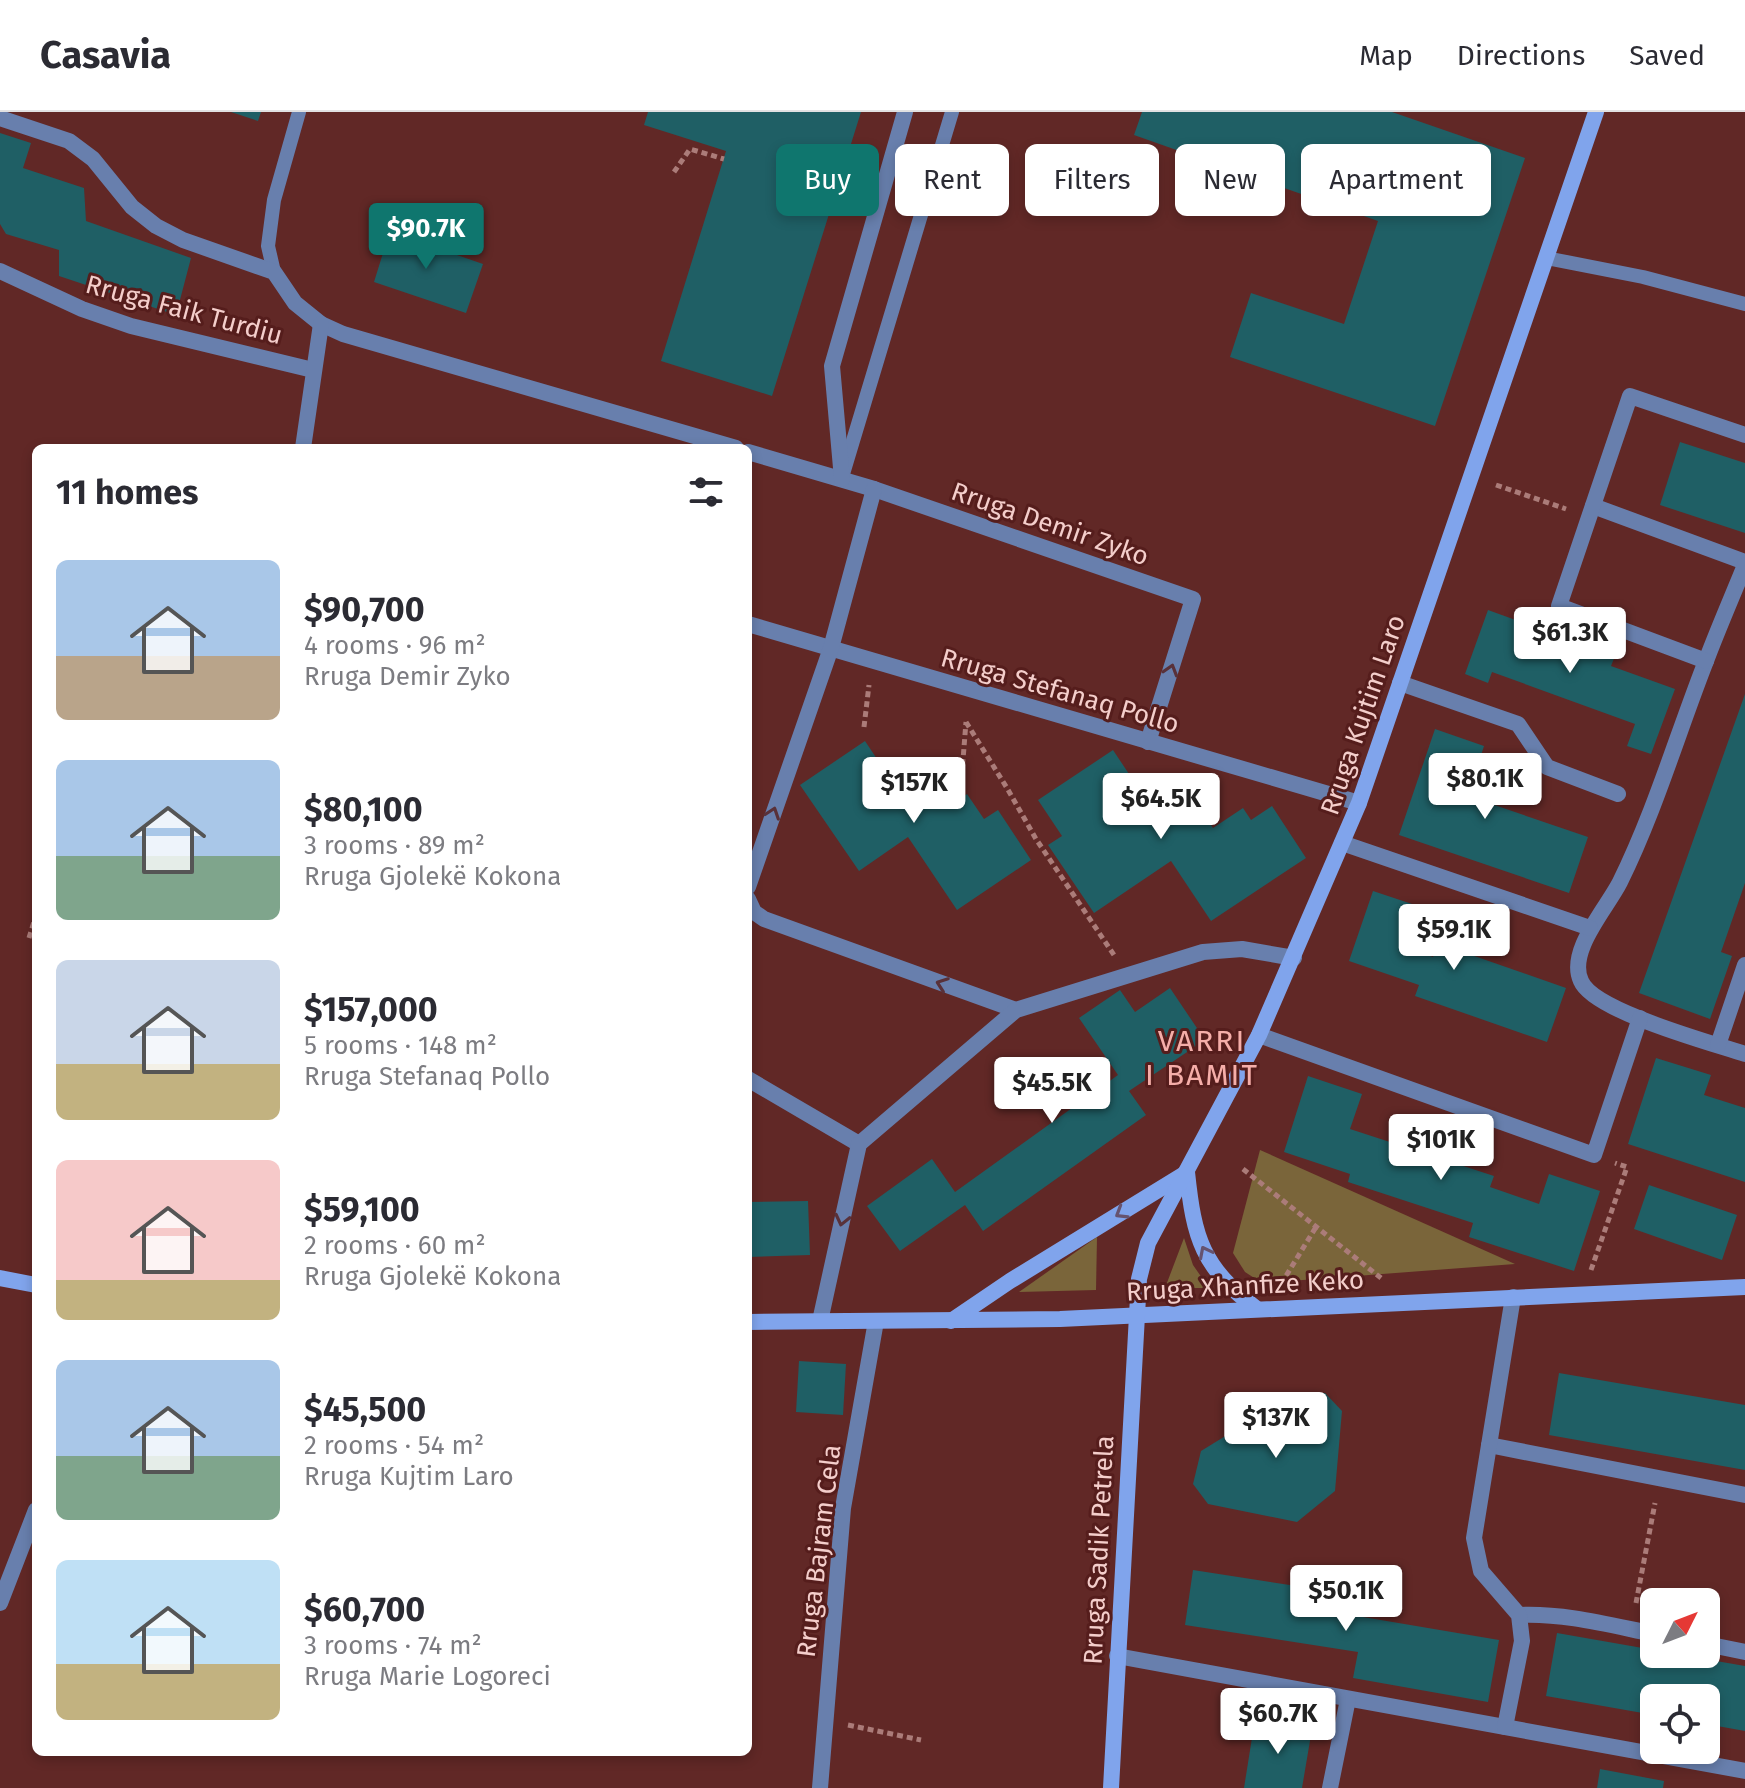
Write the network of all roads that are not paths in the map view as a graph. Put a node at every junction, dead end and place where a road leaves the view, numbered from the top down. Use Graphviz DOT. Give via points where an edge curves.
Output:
graph roads {
  1 [pos="299,112"];
  2 [pos="905,112"];
  3 [pos="952,112"];
  4 [pos="1596,112"];
  5 [pos="0,118"];
  6 [pos="1546,258"];
  7 [pos="0,271"];
  8 [pos="274,272"];
  9 [pos="1745,304"];
  10 [pos="321,324"];
  11 [pos="313,370"];
  12 [pos="1745,435"];
  13 [pos="304,444"];
  14 [pos="722,444"];
  15 [pos="752,453"];
  16 [pos="842,479"];
  17 [pos="874,489"];
  18 [pos="1591,511"];
  19 [pos="1745,564"];
  20 [pos="752,625"];
  21 [pos="831,648"];
  22 [pos="1706,661"];
  23 [pos="1400,683"];
  24 [pos="1148,742"];
  25 [pos="1618,794"];
  26 [pos="1359,803"];
  27 [pos="1342,843"];
  28 [pos="752,875"];
  29 [pos="752,908"];
  30 [pos="1590,928"];
  31 [pos="1294,958"];
  32 [pos="1745,965"];
  33 [pos="1016,1010"];
  34 [pos="1640,1018"];
  35 [pos="1259,1035"];
  36 [pos="1718,1045"];
  37 [pos="1745,1054"];
  38 [pos="752,1081"];
  39 [pos="859,1144"];
  40 [pos="1187,1172"];
  41 [pos="0,1278"];
  42 [pos="32,1284"];
  43 [pos="1745,1287"];
  44 [pos="1513,1297"];
  45 [pos="1257,1309"];
  46 [pos="1137,1315"];
  47 [pos="820,1321"];
  48 [pos="876,1321"];
  49 [pos="752,1322"];
  50 [pos="950,1322"];
  51 [pos="1489,1445"];
  52 [pos="1745,1495"];
  53 [pos="32,1520"];
  54 [pos="0,1603"];
  55 [pos="1519,1615"];
  56 [pos="1640,1631"];
  57 [pos="1720,1647"];
  58 [pos="1745,1652"];
  59 [pos="1117,1656"];
  60 [pos="1348,1699"];
  61 [pos="1505,1727"];
  62 [pos="1745,1771"];
  63 [pos="820,1788"];
  64 [pos="1111,1788"];
  65 [pos="1330,1788"];
  1 -- 8 [label="lane" via="274,200 268,246"];
  2 -- 16 [label="street" via="832,366"];
  3 -- 16 [label="lane"];
  4 -- 6 [label="main road, Rruga Kujtim Laro"];
  5 -- 8 [label="street" via="69,141 156,226"];
  6 -- 9 [label="lane"];
  6 -- 23 [label="main road, Rruga Kujtim Laro"];
  7 -- 11 [label="street, Rruga Faik Turdiu" via="131,326"];
  8 -- 10 [label="street" via="295,303"];
  10 -- 11 [label="street"];
  10 -- 14 [label="street"];
  11 -- 13 [label="street"];
  12 -- 18 [label="street" via="1630,396"];
  15 -- 16 [label="street, Rruga Demir Zyko"];
  16 -- 17 [label="street, Rruga Demir Zyko"];
  17 -- 21 [label="street"];
  24 -- 17 [label="street, Rruga Demir Zyko, one-way" via="1193,599"];
  18 -- 19 [label="street"];
  18 -- 22 [label="street" via="1559,606"];
  19 -- 22 [label="street"];
  20 -- 21 [label="street, Rruga Stefanaq Pollo"];
  21 -- 24 [label="street, Rruga Stefanaq Pollo"];
  28 -- 21 [label="street, one-way"];
  22 -- 30 [label="street" via="1653,807 1618,885"];
  23 -- 25 [label="street" via="1518,724 1547,767"];
  23 -- 26 [label="main road, Rruga Kujtim Laro"];
  24 -- 26 [label="street, Rruga Stefanaq Pollo"];
  26 -- 27 [label="main road, Rruga Kujtim Laro"];
  27 -- 30 [label="street"];
  27 -- 31 [label="main road, Rruga Kujtim Laro"];
  33 -- 29 [label="street, one-way" via="764,919"];
  30 -- 34 [label="street" via="1579,962 1581,983 1597,1000"];
  31 -- 33 [label="street" via="1260,951 1203,952"];
  31 -- 35 [label="main road, Rruga Kujtim Laro"];
  32 -- 36 [label="street"];
  33 -- 39 [label="street"];
  34 -- 35 [label="street" via="1594,1155"];
  34 -- 36 [label="street"];
  35 -- 40 [label="main road, Rruga Kujtim Laro"];
  36 -- 37 [label="street"];
  38 -- 39 [label="street"];
  39 -- 47 [label="street, one-way"];
  45 -- 40 [label="main road, one-way" via="1216,1272 1205,1253 1193,1222"];
  40 -- 46 [label="main road, Rruga Kujtim Laro" via="1148,1243"];
  40 -- 50 [label="main road, one-way"];
  41 -- 42 [label="main road"];
  43 -- 44 [label="main road, Rruga Xhanfize Keko"];
  44 -- 45 [label="main road, Rruga Xhanfize Keko"];
  44 -- 51 [label="street"];
  45 -- 46 [label="main road, Rruga Xhanfize Keko"];
  46 -- 50 [label="main road, Rruga Xhanfize Keko"];
  46 -- 59 [label="main road, Rruga Sadik Petrela"];
  47 -- 48 [label="main road, Rruga Xhanfize Keko"];
  47 -- 49 [label="main road, Rruga Xhanfize Keko"];
  48 -- 50 [label="main road, Rruga Xhanfize Keko"];
  48 -- 63 [label="street, Rruga Bajram Cela" via="843,1508"];
  51 -- 52 [label="street"];
  51 -- 55 [label="street" via="1474,1538 1481,1571"];
  53 -- 54 [label="street"];
  55 -- 56 [label="street" via="1546,1614"];
  55 -- 61 [label="street" via="1522,1641"];
  57 -- 58 [label="street"];
  59 -- 60 [label="street"];
  59 -- 64 [label="main road, Rruga Sadik Petrela"];
  60 -- 61 [label="street"];
  60 -- 65 [label="street"];
  61 -- 62 [label="street"];
}
